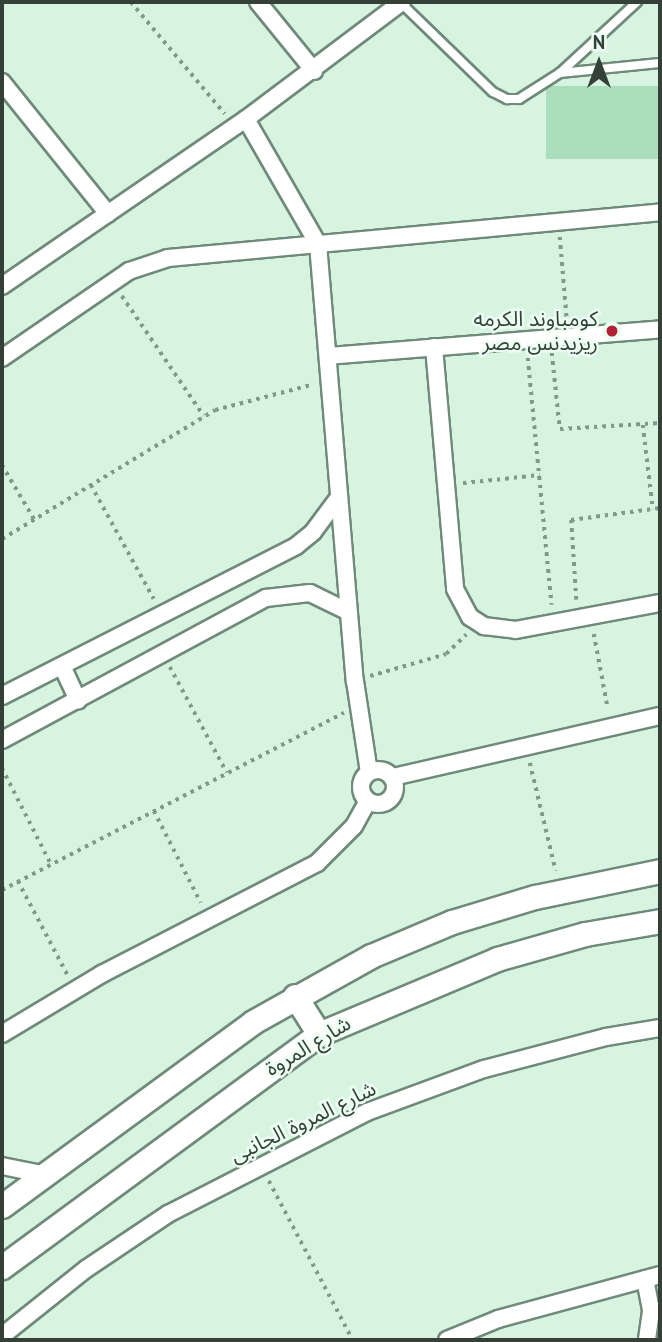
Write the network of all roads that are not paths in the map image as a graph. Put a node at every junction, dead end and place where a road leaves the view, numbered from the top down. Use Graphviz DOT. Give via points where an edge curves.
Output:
graph roads {
  1 [pos="258,2"];
  2 [pos="402,2"];
  3 [pos="637,2"];
  4 [pos="660,63"];
  5 [pos="314,71"];
  6 [pos="560,73"];
  7 [pos="2,82"];
  8 [pos="240,123"];
  9 [pos="660,212"];
  10 [pos="108,214"];
  11 [pos="318,244"];
  12 [pos="2,286"];
  13 [pos="660,328"];
  14 [pos="434,347"];
  15 [pos="328,356"];
  16 [pos="2,358"];
  17 [pos="339,496"];
  18 [pos="660,603"];
  19 [pos="349,612"];
  20 [pos="62,666"];
  21 [pos="2,696"];
  22 [pos="78,700"];
  23 [pos="660,716"];
  24 [pos="2,740"];
  25 [pos="369,772"];
  26 [pos="393,777"];
  27 [pos="368,801"];
  28 [pos="660,871"];
  29 [pos="660,921"];
  30 [pos="295,996"];
  31 [pos="660,1028"];
  32 [pos="2,1034"];
  33 [pos="319,1034"];
  34 [pos="2,1166"];
  35 [pos="43,1174"];
  36 [pos="2,1206"];
  37 [pos="2,1267"];
  38 [pos="653,1277"];
  39 [pos="2,1336"];
  40 [pos="447,1340"];
  41 [pos="647,1340"];
  1 -- 5 [label="street"];
  2 -- 5 [label="street"];
  2 -- 6 [label="lane" via="493,92 507,99 519,99"];
  3 -- 6 [label="lane"];
  4 -- 6 [label="lane"];
  5 -- 8 [label="street"];
  7 -- 10 [label="street"];
  8 -- 10 [label="street"];
  8 -- 11 [label="street"];
  9 -- 11 [label="street"];
  10 -- 12 [label="street"];
  11 -- 15 [label="street"];
  11 -- 16 [label="street" via="168,258 129,271"];
  13 -- 14 [label="street"];
  14 -- 15 [label="street"];
  14 -- 18 [label="street" via="455,589 470,617 499,630"];
  15 -- 17 [label="street"];
  17 -- 19 [label="street"];
  17 -- 20 [label="street" via="321,524 296,546"];
  19 -- 22 [label="street" via="310,593 266,598"];
  19 -- 25 [label="street"];
  20 -- 21 [label="street"];
  20 -- 22 [label="street"];
  22 -- 24 [label="street"];
  23 -- 26 [label="street"];
  25 -- 26 [label="street" via="378,769"];
  25 -- 27 [label="street" via="361,783"];
  26 -- 27 [label="street" via="393,797 381,804"];
  27 -- 32 [label="street" via="354,826 317,863 208,918"];
  28 -- 30 [label="street" via="561,890 452,922 371,956"];
  29 -- 33 [label="street, شارع المروة" via="585,934 497,959"];
  30 -- 33 [label="street"];
  30 -- 35 [label="street"];
  31 -- 39 [label="street, شارع المروة الجانبى" via="606,1037 485,1069 367,1112 168,1214 86,1269"];
  33 -- 37 [label="street, شارع المروة"];
  34 -- 35 [label="street"];
  35 -- 36 [label="street"];
  38 -- 40 [label="street" via="498,1319"];
  38 -- 41 [label="street"];
}
